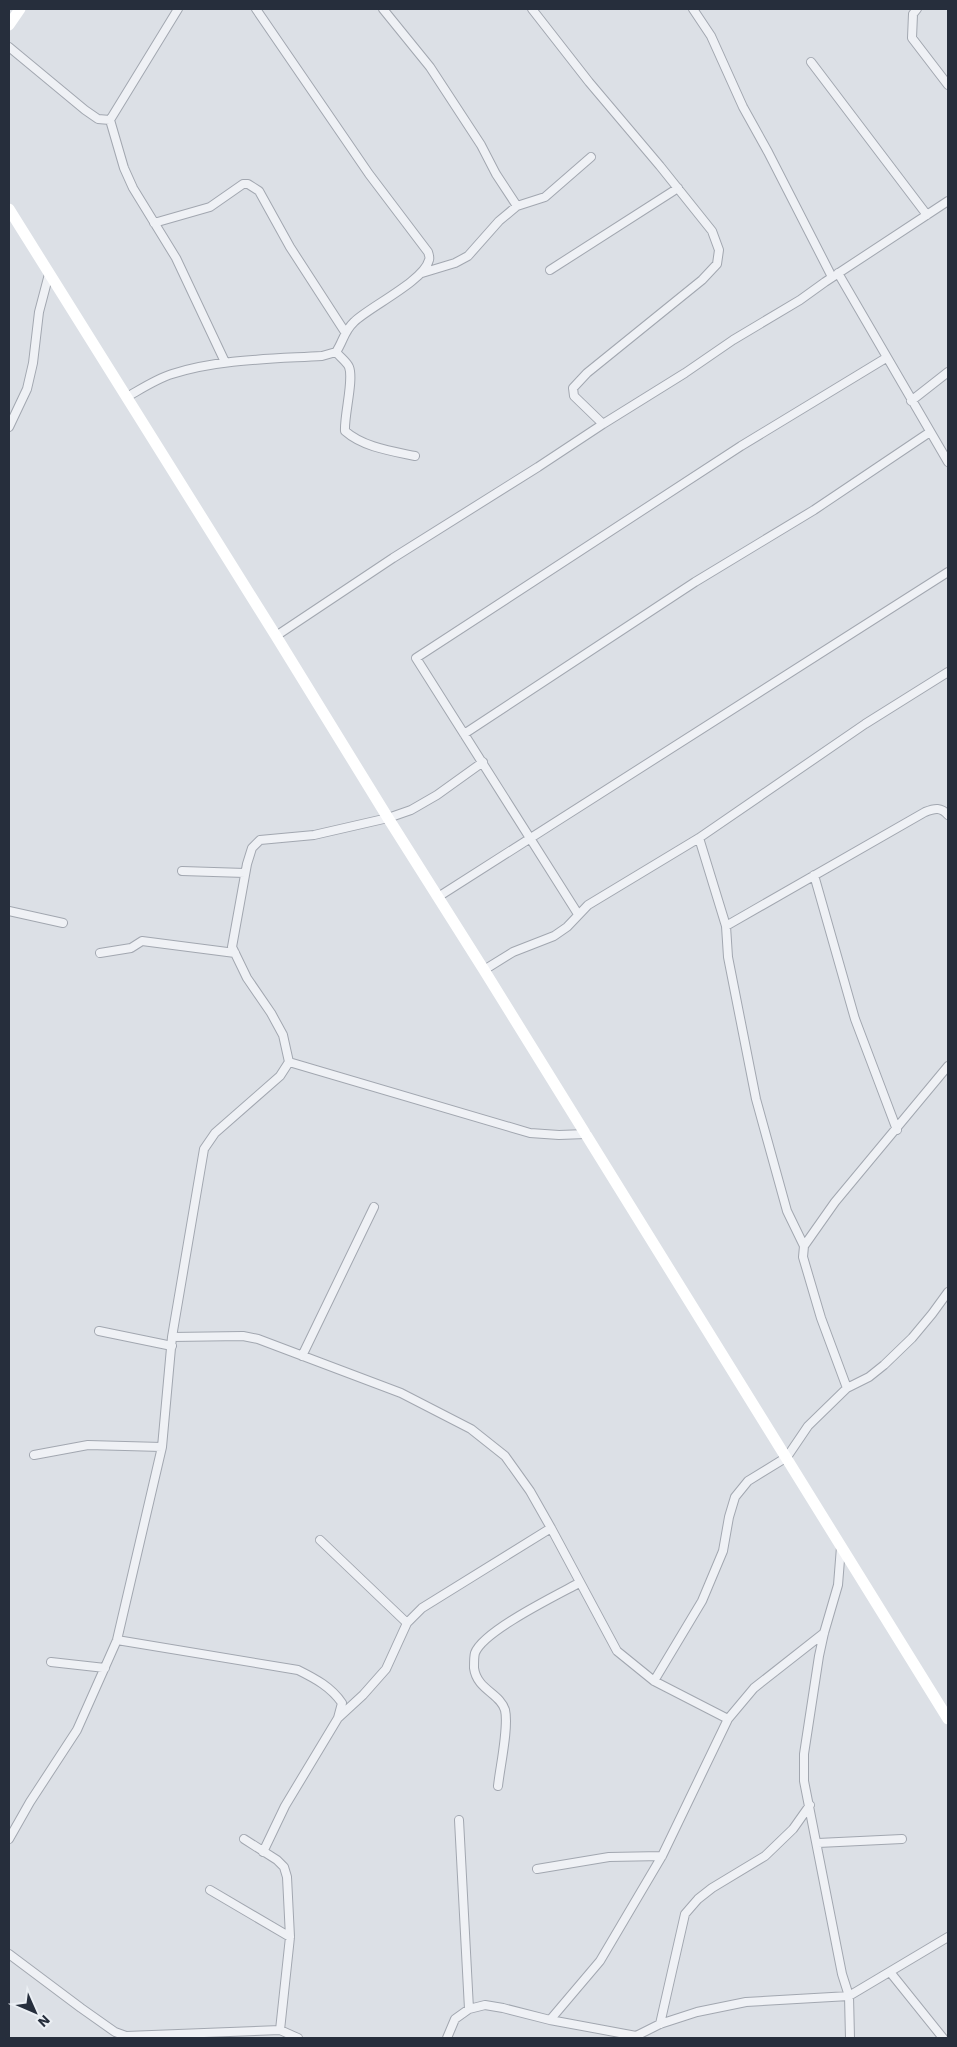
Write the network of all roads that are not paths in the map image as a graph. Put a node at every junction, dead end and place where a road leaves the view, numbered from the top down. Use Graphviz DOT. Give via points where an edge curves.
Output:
graph roads {
  1 [pos="20,9"];
  2 [pos="178,9"];
  3 [pos="256,9"];
  4 [pos="383,9"];
  5 [pos="532,9"];
  6 [pos="693,9"];
  7 [pos="917,9"];
  8 [pos="10,18"];
  9 [pos="9,47"];
  10 [pos="811,62"];
  11 [pos="948,85"];
  12 [pos="110,120"];
  13 [pos="591,157"];
  14 [pos="678,188"];
  15 [pos="948,201"];
  16 [pos="517,206"];
  17 [pos="9,209"];
  18 [pos="927,215"];
  19 [pos="154,223"];
  20 [pos="550,270"];
  21 [pos="422,273"];
  22 [pos="49,274"];
  23 [pos="835,275"];
  24 [pos="345,332"];
  25 [pos="336,352"];
  26 [pos="886,358"];
  27 [pos="225,362"];
  28 [pos="948,372"];
  29 [pos="127,397"];
  30 [pos="912,401"];
  31 [pos="603,424"];
  32 [pos="9,427"];
  33 [pos="930,432"];
  34 [pos="414,456"];
  35 [pos="948,462"];
  36 [pos="948,572"];
  37 [pos="276,636"];
  38 [pos="948,672"];
  39 [pos="464,734"];
  40 [pos="483,762"];
  41 [pos="948,815"];
  42 [pos="388,818"];
  43 [pos="699,838"];
  44 [pos="530,839"];
  45 [pos="182,871"];
  46 [pos="245,872"];
  47 [pos="814,875"];
  48 [pos="438,897"];
  49 [pos="9,911"];
  50 [pos="578,914"];
  51 [pos="63,923"];
  52 [pos="726,926"];
  53 [pos="100,953"];
  54 [pos="235,953"];
  55 [pos="484,970"];
  56 [pos="289,1062"];
  57 [pos="948,1066"];
  58 [pos="897,1130"];
  59 [pos="586,1134"];
  60 [pos="374,1207"];
  61 [pos="804,1246"];
  62 [pos="948,1291"];
  63 [pos="99,1331"];
  64 [pos="172,1337"];
  65 [pos="172,1346"];
  66 [pos="302,1356"];
  67 [pos="846,1388"];
  68 [pos="162,1447"];
  69 [pos="34,1455"];
  70 [pos="787,1457"];
  71 [pos="551,1528"];
  72 [pos="320,1540"];
  73 [pos="842,1545"];
  74 [pos="580,1583"];
  75 [pos="408,1623"];
  76 [pos="824,1634"];
  77 [pos="117,1640"];
  78 [pos="51,1662"];
  79 [pos="105,1668"];
  80 [pos="654,1681"];
  81 [pos="338,1718"];
  82 [pos="728,1718"];
  83 [pos="948,1719"];
  84 [pos="498,1786"];
  85 [pos="810,1805"];
  86 [pos="459,1820"];
  87 [pos="9,1838"];
  88 [pos="244,1838"];
  89 [pos="902,1839"];
  90 [pos="818,1843"];
  91 [pos="263,1852"];
  92 [pos="662,1856"];
  93 [pos="537,1869"];
  94 [pos="210,1890"];
  95 [pos="290,1937"];
  96 [pos="948,1937"];
  97 [pos="9,1954"];
  98 [pos="890,1972"];
  99 [pos="849,1996"];
  100 [pos="469,2009"];
  101 [pos="550,2020"];
  102 [pos="660,2024"];
  103 [pos="280,2030"];
  104 [pos="143,2037"];
  105 [pos="637,2037"];
  106 [pos="298,2038"];
  107 [pos="447,2038"];
  108 [pos="850,2038"];
  109 [pos="942,2038"];
  1 -- 8 [label="main road"];
  2 -- 12 [label="street"];
  3 -- 21 [label="street" via="369,174 428,252 429,260"];
  4 -- 16 [label="street" via="430,67"];
  5 -- 14 [label="street"];
  6 -- 23 [label="street" via="711,36 743,107"];
  7 -- 11 [label="street" via="913,14 912,38"];
  9 -- 12 [label="street" via="85,110 98,119"];
  10 -- 18 [label="street"];
  12 -- 19 [label="street" via="124,168"];
  13 -- 16 [label="street" via="545,196"];
  14 -- 20 [label="street"];
  14 -- 31 [label="street" via="712,231 719,250 717,264 573,388 574,396"];
  15 -- 18 [label="street"];
  16 -- 21 [label="street" via="468,256"];
  17 -- 22 [label="main road"];
  18 -- 23 [label="street"];
  19 -- 24 [label="street" via="210,207 248,184 259,191 290,247"];
  19 -- 27 [label="street" via="176,258"];
  21 -- 24 [label="street" via="355,321"];
  22 -- 29 [label="main road"];
  22 -- 32 [label="street" via="39,312 27,389"];
  23 -- 26 [label="street"];
  23 -- 31 [label="street"];
  24 -- 25 [label="street"];
  25 -- 27 [label="street" via="322,356"];
  25 -- 34 [label="street" via="349,368 344,431 374,446"];
  26 -- 30 [label="street"];
  26 -- 39 [label="street" via="741,446 416,658"];
  27 -- 29 [label="street" via="172,374"];
  28 -- 30 [label="street"];
  29 -- 37 [label="main road"];
  30 -- 33 [label="street"];
  31 -- 37 [label="street"];
  33 -- 35 [label="street"];
  33 -- 39 [label="street"];
  36 -- 44 [label="street"];
  37 -- 42 [label="main road"];
  38 -- 43 [label="street" via="865,724"];
  39 -- 40 [label="street"];
  40 -- 42 [label="street" via="437,795 411,810"];
  40 -- 44 [label="street"];
  41 -- 47 [label="street" via="935,808 925,812"];
  42 -- 46 [label="street" via="314,834 260,840 252,848"];
  42 -- 48 [label="main road"];
  43 -- 50 [label="street"];
  43 -- 52 [label="street"];
  44 -- 48 [label="street"];
  44 -- 50 [label="street"];
  45 -- 46 [label="street"];
  46 -- 54 [label="street" via="232,947"];
  47 -- 52 [label="street"];
  47 -- 58 [label="street" via="855,1019"];
  48 -- 55 [label="main road"];
  49 -- 51 [label="street"];
  50 -- 55 [label="street" via="567,928 554,936 513,952"];
  52 -- 61 [label="street" via="728,957 756,1099 787,1211"];
  53 -- 54 [label="street" via="131,948 142,941"];
  54 -- 56 [label="street" via="283,1035"];
  55 -- 59 [label="main road"];
  56 -- 59 [label="street" via="530,1133"];
  56 -- 64 [label="street" via="280,1076 216,1132 204,1149"];
  57 -- 58 [label="street"];
  58 -- 61 [label="street" via="835,1202"];
  59 -- 70 [label="main road"];
  60 -- 66 [label="street"];
  61 -- 67 [label="street" via="803,1257 821,1318"];
  62 -- 67 [label="street" via="932,1314 884,1366"];
  63 -- 65 [label="street"];
  64 -- 65 [label="street"];
  64 -- 66 [label="street" via="243,1336"];
  65 -- 68 [label="street"];
  66 -- 71 [label="street" via="400,1393 471,1430 505,1456"];
  67 -- 70 [label="street" via="808,1426"];
  68 -- 69 [label="street" via="88,1445"];
  68 -- 77 [label="street"];
  70 -- 73 [label="main road"];
  70 -- 80 [label="street" via="748,1481 735,1497 723,1550 702,1601"];
  71 -- 74 [label="street"];
  71 -- 75 [label="street" via="422,1608"];
  72 -- 75 [label="street"];
  73 -- 76 [label="street" via="838,1584"];
  73 -- 83 [label="main road"];
  74 -- 80 [label="street" via="617,1651"];
  74 -- 84 [label="street" via="518,1616 483,1641 475,1653 474,1668 480,1684 504,1708 506,1721"];
  75 -- 81 [label="street" via="386,1669"];
  76 -- 82 [label="street" via="754,1688"];
  76 -- 85 [label="street" via="804,1754 804,1781"];
  77 -- 79 [label="street"];
  77 -- 81 [label="street" via="298,1670 334,1692 342,1703"];
  78 -- 79 [label="street"];
  79 -- 87 [label="street" via="77,1730"];
  80 -- 82 [label="street"];
  81 -- 91 [label="street" via="285,1806"];
  82 -- 92 [label="street"];
  85 -- 90 [label="street"];
  85 -- 102 [label="street" via="793,1829 765,1856 712,1888 685,1914"];
  86 -- 100 [label="street"];
  88 -- 91 [label="street"];
  89 -- 90 [label="street"];
  90 -- 99 [label="street"];
  91 -- 95 [label="street" via="284,1867"];
  92 -- 93 [label="street" via="609,1857"];
  92 -- 101 [label="street" via="600,1961"];
  94 -- 95 [label="street"];
  95 -- 103 [label="street"];
  96 -- 98 [label="street"];
  97 -- 104 [label="street" via="115,2032"];
  98 -- 99 [label="street"];
  98 -- 109 [label="street"];
  99 -- 102 [label="street" via="746,2002"];
  99 -- 108 [label="street"];
  100 -- 101 [label="street" via="494,2006"];
  100 -- 107 [label="street" via="455,2019"];
  101 -- 105 [label="street"];
  102 -- 105 [label="street"];
  103 -- 104 [label="street"];
  103 -- 106 [label="street"];
}
